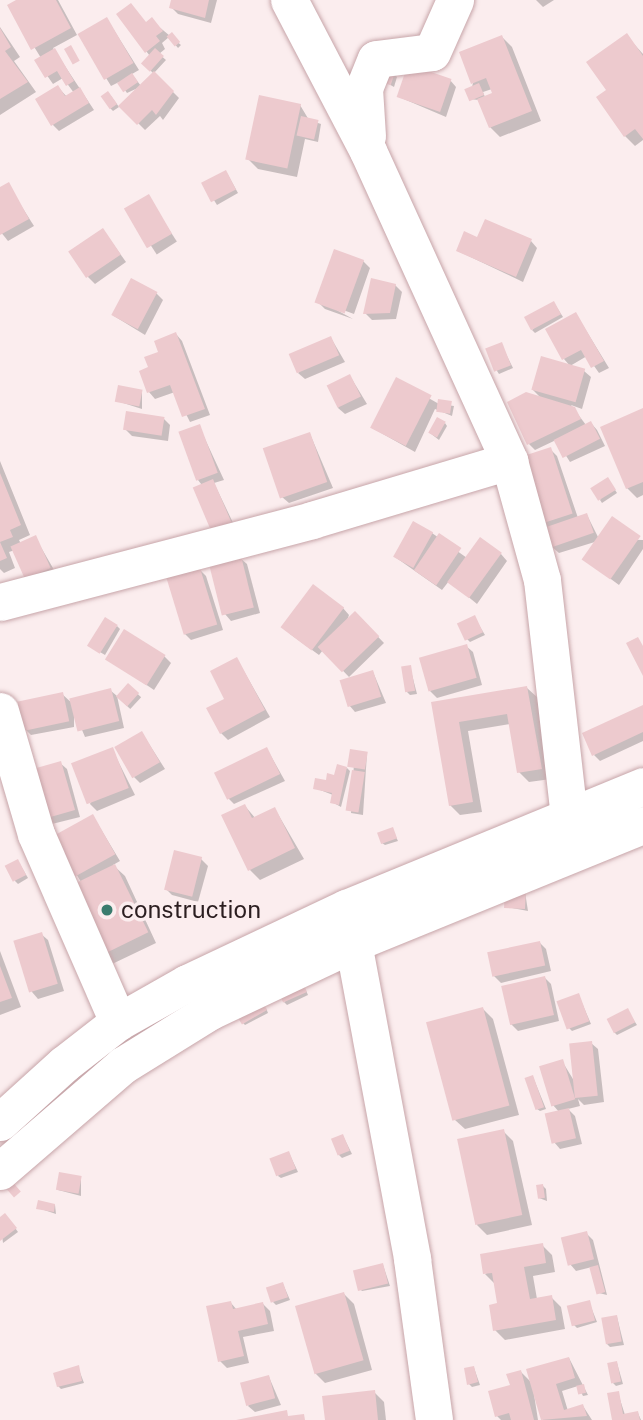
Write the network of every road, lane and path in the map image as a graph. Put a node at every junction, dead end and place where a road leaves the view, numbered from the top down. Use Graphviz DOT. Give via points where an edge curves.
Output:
graph roads {
  1 [pos="289,0"];
  2 [pos="455,0"];
  3 [pos="368,151"];
  4 [pos="509,461"];
  5 [pos="0,602"];
  6 [pos="0,711"];
  7 [pos="643,786"];
  8 [pos="569,817"];
  9 [pos="643,824"];
  10 [pos="345,908"];
  11 [pos="356,942"];
  12 [pos="118,1022"];
  13 [pos="0,1122"];
  14 [pos="0,1171"];
  15 [pos="434,1420"];
  1 -- 3 [label="street"];
  2 -- 3 [label="street" via="432,52 376,59 364,88"];
  3 -- 4 [label="street"];
  4 -- 5 [label="street" via="312,520"];
  4 -- 8 [label="street" via="542,580"];
  6 -- 12 [label="street" via="52,875"];
  7 -- 8 [label="street"];
  8 -- 10 [label="street"];
  9 -- 11 [label="street"];
  10 -- 11 [label="street"];
  10 -- 12 [label="street" via="187,983"];
  11 -- 14 [label="street" via="159,1040 71,1107"];
  11 -- 15 [label="street" via="419,1301"];
  12 -- 13 [label="street" via="64,1063"];
}
